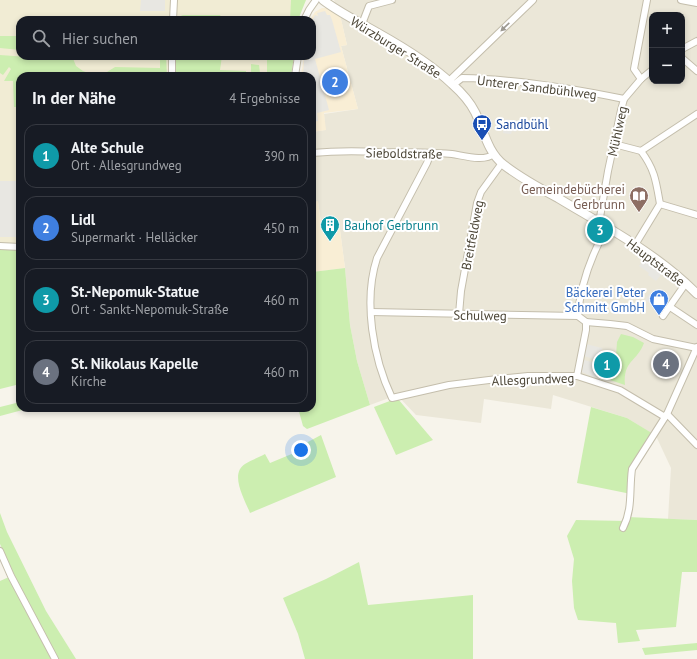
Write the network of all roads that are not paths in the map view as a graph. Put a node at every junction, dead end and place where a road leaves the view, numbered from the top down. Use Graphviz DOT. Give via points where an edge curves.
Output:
graph roads {
  1 [pos="174,0"];
  2 [pos="316,0"];
  3 [pos="323,0"];
  4 [pos="392,0"];
  5 [pos="533,0"];
  6 [pos="647,0"];
  7 [pos="681,0"];
  8 [pos="332,3"];
  9 [pos="697,3"];
  10 [pos="173,16"];
  11 [pos="306,16"];
  12 [pos="362,24"];
  13 [pos="697,41"];
  14 [pos="684,48"];
  15 [pos="172,60"];
  16 [pos="297,60"];
  17 [pos="685,61"];
  18 [pos="697,71"];
  19 [pos="172,72"];
  20 [pos="296,72"];
  21 [pos="649,72"];
  22 [pos="641,79"];
  23 [pos="451,83"];
  24 [pos="624,99"];
  25 [pos="697,114"];
  26 [pos="614,144"];
  27 [pos="641,151"];
  28 [pos="316,153"];
  29 [pos="430,153"];
  30 [pos="494,154"];
  31 [pos="502,163"];
  32 [pos="660,204"];
  33 [pos="697,215"];
  34 [pos="599,223"];
  35 [pos="607,227"];
  36 [pos="635,245"];
  37 [pos="0,246"];
  38 [pos="16,247"];
  39 [pos="686,283"];
  40 [pos="697,294"];
  41 [pos="670,307"];
  42 [pos="371,312"];
  43 [pos="459,314"];
  44 [pos="578,316"];
  45 [pos="663,316"];
  46 [pos="586,322"];
  47 [pos="697,325"];
  48 [pos="697,347"];
  49 [pos="577,376"];
  50 [pos="666,416"];
  51 [pos="697,445"];
  52 [pos="623,528"];
  53 [pos="0,551"];
  54 [pos="55,659"];
  1 -- 10 [label="street"];
  2 -- 11 [label="street"];
  3 -- 8 [label="street, Würzburger Straße"];
  4 -- 12 [label="street" via="369,6"];
  5 -- 23 [label="street, one-way"];
  6 -- 22 [label="street" via="634,69"];
  7 -- 9 [label="street"];
  8 -- 12 [label="street, Würzburger Straße"];
  12 -- 23 [label="street, Würzburger Straße" via="415,56"];
  13 -- 14 [label="street"];
  15 -- 19 [label="street"];
  16 -- 20 [label="street"];
  17 -- 18 [label="street"];
  21 -- 22 [label="street, Mühlweg"];
  22 -- 24 [label="street, Mühlweg"];
  23 -- 24 [label="street, Unterer Sandbühlweg" via="462,78 513,81"];
  23 -- 30 [label="street, Würzburger Straße" via="475,111"];
  24 -- 26 [label="street, Mühlweg"];
  25 -- 27 [label="street"];
  26 -- 27 [label="street"];
  26 -- 34 [label="street, Mühlweg"];
  27 -- 32 [label="street" via="654,175"];
  28 -- 29 [label="street, Sieboldstraße"];
  29 -- 30 [label="street, Sieboldstraße" via="484,158"];
  29 -- 42 [label="street" via="377,258 373,274"];
  30 -- 31 [label="street, Hauptstraße"];
  31 -- 34 [label="street, Hauptstraße"];
  31 -- 43 [label="street, Breitfeldweg" via="481,192 477,203"];
  32 -- 33 [label="street"];
  32 -- 36 [label="street"];
  34 -- 35 [label="street, Hauptstraße"];
  35 -- 36 [label="street, Hauptstraße"];
  35 -- 44 [label="street" via="586,276"];
  36 -- 39 [label="street, Hauptstraße" via="668,267"];
  37 -- 38 [label="street"];
  39 -- 40 [label="street, Hauptstraße"];
  39 -- 41 [label="street"];
  41 -- 45 [label="street"];
  41 -- 47 [label="street"];
  42 -- 43 [label="street, Schulweg"];
  42 -- 49 [label="street, Allesgrundweg" via="373,338 392,398 449,385 489,380 528,376"];
  43 -- 44 [label="street, Schulweg"];
  44 -- 46 [label="street"];
  46 -- 48 [label="street" via="627,326 653,338"];
  46 -- 49 [label="street"];
  48 -- 50 [label="street"];
  49 -- 50 [label="street, Allesgrundweg" via="620,390"];
  50 -- 51 [label="street, Allesgrundweg"];
  50 -- 52 [label="street" via="632,469 631,494 627,520"];
  53 -- 54 [label="street"];
}
